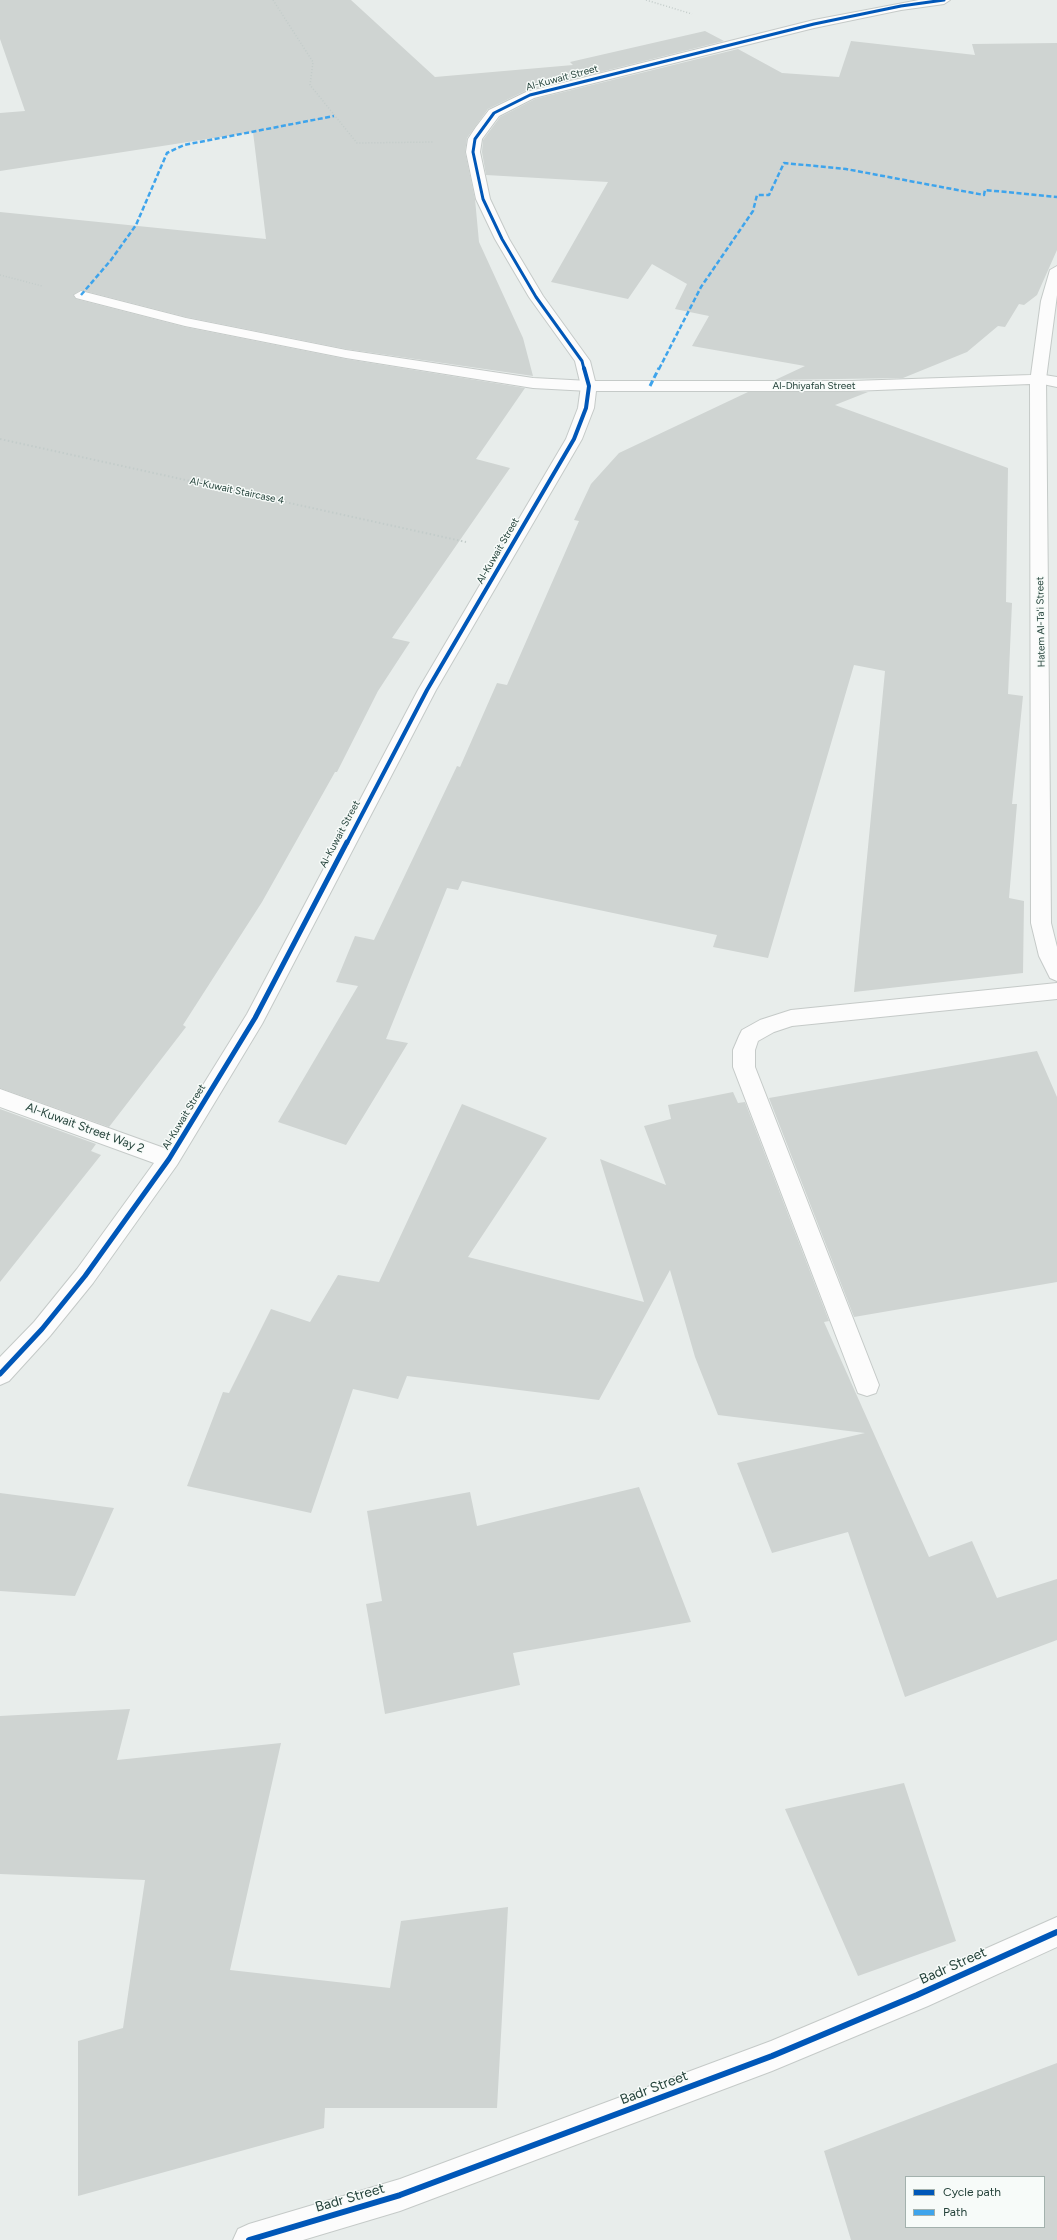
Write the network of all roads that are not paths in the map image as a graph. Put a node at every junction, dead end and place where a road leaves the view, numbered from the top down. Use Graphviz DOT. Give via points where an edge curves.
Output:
graph roads {
  1 [pos="944,0"];
  2 [pos="1057,270"];
  3 [pos="81,295"];
  4 [pos="1038,379"];
  5 [pos="1057,382"];
  6 [pos="589,386"];
  7 [pos="1057,973"];
  8 [pos="1057,991"];
  9 [pos="0,1098"];
  10 [pos="169,1159"];
  11 [pos="0,1374"];
  12 [pos="867,1385"];
  13 [pos="1057,1932"];
  14 [pos="249,2240"];
  1 -- 6 [label="street, Al-Kuwait Street" via="894,7 814,24 530,95 494,114 475,139 473,152 476,178 502,240 536,297 582,361"];
  2 -- 4 [label="street, Hatem Al-Ta'i Street" via="1048,301"];
  3 -- 6 [label="street, Al-Dhiyafah Street" via="185,322 346,354 533,383"];
  4 -- 5 [label="street, Al-Dhiyafah Street"];
  4 -- 6 [label="street, Al-Dhiyafah Street" via="852,386"];
  4 -- 7 [label="street, Hatem Al-Ta'i Street" via="1041,923 1049,956"];
  6 -- 10 [label="street, Al-Kuwait Street" via="586,408 574,439 427,690 255,1018"];
  8 -- 12 [label="street" via="791,1018 767,1026 750,1036 744,1050 744,1067"];
  9 -- 10 [label="street, Al-Kuwait Street Way 2"];
  10 -- 11 [label="street, Al-Kuwait Street" via="85,1276"];
  13 -- 14 [label="street, Badr Street" via="917,1995 757,2062 400,2195"];
}
